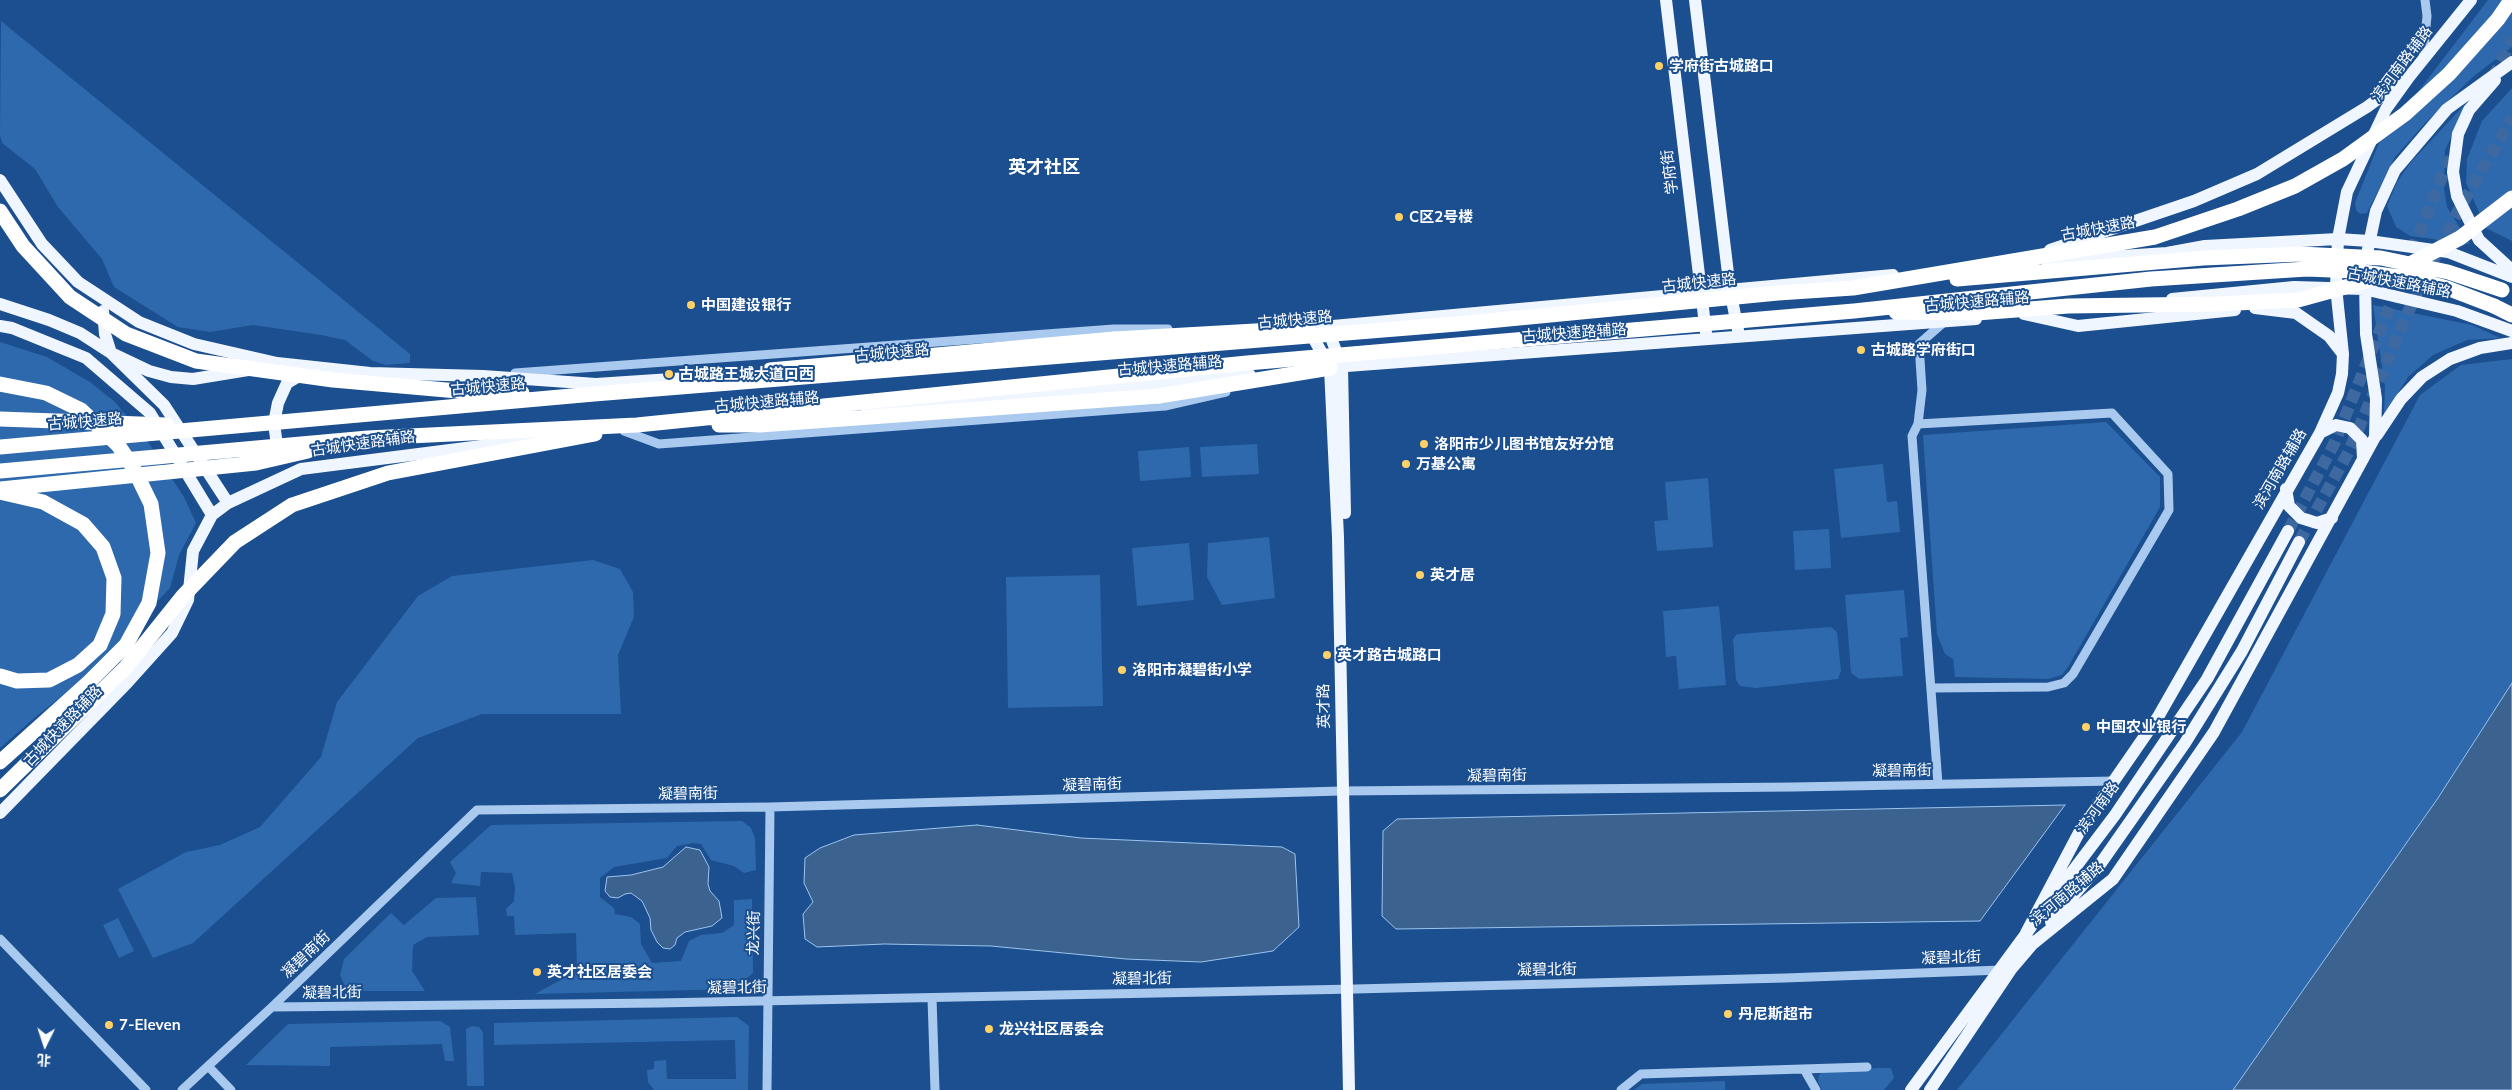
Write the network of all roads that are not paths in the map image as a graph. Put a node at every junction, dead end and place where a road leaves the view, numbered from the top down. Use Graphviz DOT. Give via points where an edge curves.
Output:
graph roads {
  1 [pos="1666,0"];
  2 [pos="1695,0"];
  3 [pos="2425,0"];
  4 [pos="2471,0"];
  5 [pos="2511,0"];
  6 [pos="2422,61"];
  7 [pos="2510,64"];
  8 [pos="2409,77"];
  9 [pos="0,180"];
  10 [pos="2512,198"];
  11 [pos="0,211"];
  12 [pos="2338,239"];
  13 [pos="2369,241"];
  14 [pos="2010,264"];
  15 [pos="2512,270"];
  16 [pos="2512,277"];
  17 [pos="2336,287"];
  18 [pos="1854,288"];
  19 [pos="2364,289"];
  20 [pos="1730,290"];
  21 [pos="1701,292"];
  22 [pos="2507,293"];
  23 [pos="100,296"];
  24 [pos="0,304"];
  25 [pos="1854,311"];
  26 [pos="2024,314"];
  27 [pos="2512,315"];
  28 [pos="1944,322"];
  29 [pos="0,326"];
  30 [pos="1327,327"];
  31 [pos="1308,328"];
  32 [pos="2512,331"];
  33 [pos="1739,337"];
  34 [pos="1706,339"];
  35 [pos="2512,343"];
  36 [pos="111,352"];
  37 [pos="2343,354"];
  38 [pos="277,363"];
  39 [pos="1336,367"];
  40 [pos="312,368"];
  41 [pos="483,376"];
  42 [pos="4,384"];
  43 [pos="594,394"];
  44 [pos="0,419"];
  45 [pos="1918,424"];
  46 [pos="238,427"];
  47 [pos="631,428"];
  48 [pos="2320,433"];
  49 [pos="2375,437"];
  50 [pos="368,438"];
  51 [pos="0,448"];
  52 [pos="2363,458"];
  53 [pos="301,469"];
  54 [pos="0,471"];
  55 [pos="2286,489"];
  56 [pos="0,490"];
  57 [pos="228,503"];
  58 [pos="212,515"];
  59 [pos="2332,518"];
  60 [pos="2288,530"];
  61 [pos="2299,542"];
  62 [pos="0,676"];
  63 [pos="1931,688"];
  64 [pos="0,762"];
  65 [pos="2115,781"];
  66 [pos="1938,784"];
  67 [pos="0,790"];
  68 [pos="1345,791"];
  69 [pos="770,807"];
  70 [pos="0,813"];
  71 [pos="2026,933"];
  72 [pos="0,939"];
  73 [pos="2030,946"];
  74 [pos="2012,968"];
  75 [pos="1997,970"];
  76 [pos="1351,989"];
  77 [pos="932,998"];
  78 [pos="767,1001"];
  79 [pos="272,1007"];
  80 [pos="208,1066"];
  81 [pos="1867,1067"];
  82 [pos="1804,1069"];
  83 [pos="146,1090"];
  84 [pos="182,1090"];
  85 [pos="231,1090"];
  86 [pos="766,1090"];
  87 [pos="935,1090"];
  88 [pos="1349,1090"];
  89 [pos="1357,1090"];
  90 [pos="1621,1090"];
  91 [pos="1816,1090"];
  92 [pos="1911,1090"];
  93 [pos="1930,1090"];
  1 -- 21 [label="main road, 学府街"];
  2 -- 20 [label="main road"];
  3 -- 6 [label="street" via="2427,16"];
  4 -- 6 [label="main road, 滨河南路辅路"];
  5 -- 18 [label="highway, 古城快速路, bridge" via="2449,74 2405,114 2343,159 2295,186 2238,210 2155,236"];
  6 -- 8 [label="main road, 滨河南路辅路"];
  7 -- 13 [label="main road, 滨河南路辅路" via="2447,108 2394,170 2376,211"];
  7 -- 15 [label="main road" via="2469,110 2458,134 2453,172 2457,196 2479,240"];
  8 -- 12 [label="main road, 滨河南路辅路" via="2386,109 2347,192"];
  8 -- 14 [label="main road" via="2367,107 2257,174 2194,202"];
  9 -- 23 [label="main road, 古城快速路辅路" via="42,244 78,282"];
  10 -- 25 [label="highway, bridge" via="2460,238 2422,260 2360,283 2298,300 2068,306 1977,313"];
  11 -- 43 [label="highway, bridge" via="23,246 70,296 126,334 196,361 333,380 450,390"];
  12 -- 13 [label="main road, 古城快速路辅路"];
  12 -- 14 [label="main road, 古城快速路辅路" via="2205,246 2167,253"];
  12 -- 17 [label="main road, 滨河南路辅路"];
  13 -- 16 [label="main road, 古城快速路辅路" via="2448,252"];
  13 -- 19 [label="main road, 滨河南路辅路"];
  14 -- 20 [label="main road, 古城快速路辅路"];
  17 -- 19 [label="main road, 古城快速路辅路"];
  17 -- 26 [label="main road, 古城快速路辅路" via="2294,287"];
  17 -- 37 [label="main road, 滨河南路辅路"];
  18 -- 22 [label="highway, bridge" via="2203,258 2300,254 2381,258 2448,272"];
  18 -- 43 [label="highway, 古城快速路, bridge" via="1457,324"];
  19 -- 32 [label="main road, 古城快速路辅路" via="2457,311"];
  19 -- 49 [label="main road, 滨河南路辅路" via="2366,334 2376,399"];
  20 -- 21 [label="main road, 古城快速路辅路"];
  20 -- 33 [label="main road"];
  21 -- 30 [label="main road, 古城快速路辅路"];
  21 -- 34 [label="main road, 学府街"];
  23 -- 36 [label="main road" via="104,334"];
  23 -- 38 [label="main road, 古城快速路辅路" via="139,322 194,344"];
  24 -- 36 [label="main road" via="80,333"];
  25 -- 27 [label="highway, bridge" via="2151,278 2308,269 2414,279 2447,288"];
  25 -- 47 [label="highway, bridge" via="1247,363"];
  26 -- 28 [label="main road, 古城快速路辅路"];
  26 -- 37 [label="main road" via="2078,326 2262,307 2296,313 2329,336"];
  28 -- 33 [label="main road, 古城快速路辅路"];
  28 -- 45 [label="street" via="1919,344 1922,390"];
  29 -- 58 [label="main road" via="86,358 150,413"];
  30 -- 31 [label="main road, 古城快速路辅路"];
  30 -- 39 [label="main road, 英才路"];
  31 -- 39 [label="main road, 英才路"];
  31 -- 41 [label="street" via="1114,329"];
  31 -- 41 [label="main road, 古城快速路辅路" via="789,372 596,384"];
  31 -- 43 [label="highway, bridge" via="1114,339 736,373"];
  33 -- 34 [label="main road, 古城快速路辅路"];
  34 -- 39 [label="main road, 古城快速路辅路"];
  35 -- 49 [label="main road" via="2480,348 2458,356 2422,377 2401,398"];
  36 -- 38 [label="main road" via="149,371 193,379"];
  36 -- 57 [label="main road" via="164,405"];
  37 -- 48 [label="main road, 滨河南路辅路" via="2338,393"];
  38 -- 40 [label="main road, 古城快速路辅路"];
  39 -- 47 [label="main road, 古城快速路辅路"];
  39 -- 47 [label="highway, bridge" via="1159,396 760,425"];
  39 -- 47 [label="street" via="1165,406 659,444"];
  39 -- 68 [label="main road, 英才路"];
  40 -- 41 [label="main road, 古城快速路辅路"];
  40 -- 53 [label="main road" via="287,383 274,423 278,453"];
  42 -- 64 [label="highway" via="46,393 81,410 118,445 134,467 151,504 158,554 149,603 126,645"];
  43 -- 46 [label="highway, 古城快速路, bridge"];
  44 -- 46 [label="highway, bridge"];
  45 -- 63 [label="street" via="1912,436"];
  45 -- 63 [label="street" via="2112,413 2168,474 2169,510 2073,674 2064,683 2048,687"];
  46 -- 51 [label="highway, 古城快速路, bridge"];
  47 -- 50 [label="highway, bridge"];
  47 -- 53 [label="main road, 古城快速路辅路"];
  47 -- 67 [label="highway, bridge" via="388,473 292,506 235,542 182,596 126,667"];
  48 -- 52 [label="main road" via="2336,425 2350,428 2362,440"];
  48 -- 55 [label="main road, 滨河南路辅路"];
  49 -- 52 [label="main road, 滨河南路辅路"];
  50 -- 54 [label="highway, bridge"];
  50 -- 56 [label="highway, bridge" via="256,463"];
  52 -- 59 [label="main road, 滨河南路辅路"];
  53 -- 57 [label="main road, 古城快速路辅路"];
  55 -- 59 [label="main road" via="2289,506 2301,518 2317,523"];
  55 -- 65 [label="main road, 滨河南路辅路" via="2158,717"];
  56 -- 62 [label="highway" via="43,502 83,524 103,547 114,578 113,614 100,645 78,665 48,680 17,680"];
  57 -- 58 [label="main road, 古城快速路辅路"];
  58 -- 70 [label="main road, 古城快速路辅路" via="193,551 188,600 172,633"];
  59 -- 73 [label="main road, 滨河南路辅路" via="2214,732 2113,879"];
  60 -- 71 [label="main road, 滨河南路" via="2207,679 2114,814"];
  61 -- 73 [label="main road" via="2242,651 2185,743 2101,863"];
  63 -- 66 [label="street"];
  65 -- 66 [label="street, 凝碧南街"];
  65 -- 71 [label="main road, 滨河南路辅路" via="2082,827"];
  66 -- 68 [label="street, 凝碧南街"];
  68 -- 69 [label="street, 凝碧南街"];
  68 -- 76 [label="main road, 英才路"];
  69 -- 78 [label="street, 龙兴街"];
  69 -- 79 [label="street, 凝碧南街" via="477,810"];
  71 -- 75 [label="main road, 滨河南路"];
  72 -- 83 [label="street"];
  73 -- 74 [label="main road"];
  74 -- 75 [label="street, 凝碧北街"];
  74 -- 93 [label="main road"];
  75 -- 76 [label="street, 凝碧北街"];
  75 -- 92 [label="main road, 滨河南路"];
  76 -- 77 [label="street, 凝碧北街"];
  76 -- 88 [label="main road, 英才路"];
  76 -- 89 [label="main road, 英才路"];
  77 -- 78 [label="street, 凝碧北街"];
  77 -- 87 [label="street"];
  78 -- 79 [label="street, 凝碧北街"];
  78 -- 86 [label="street, 龙兴街"];
  79 -- 80 [label="street, 凝碧南街"];
  80 -- 84 [label="street, 凝碧南街"];
  80 -- 85 [label="street"];
  81 -- 82 [label="street"];
  82 -- 90 [label="street" via="1641,1074"];
  82 -- 91 [label="street"];
}
